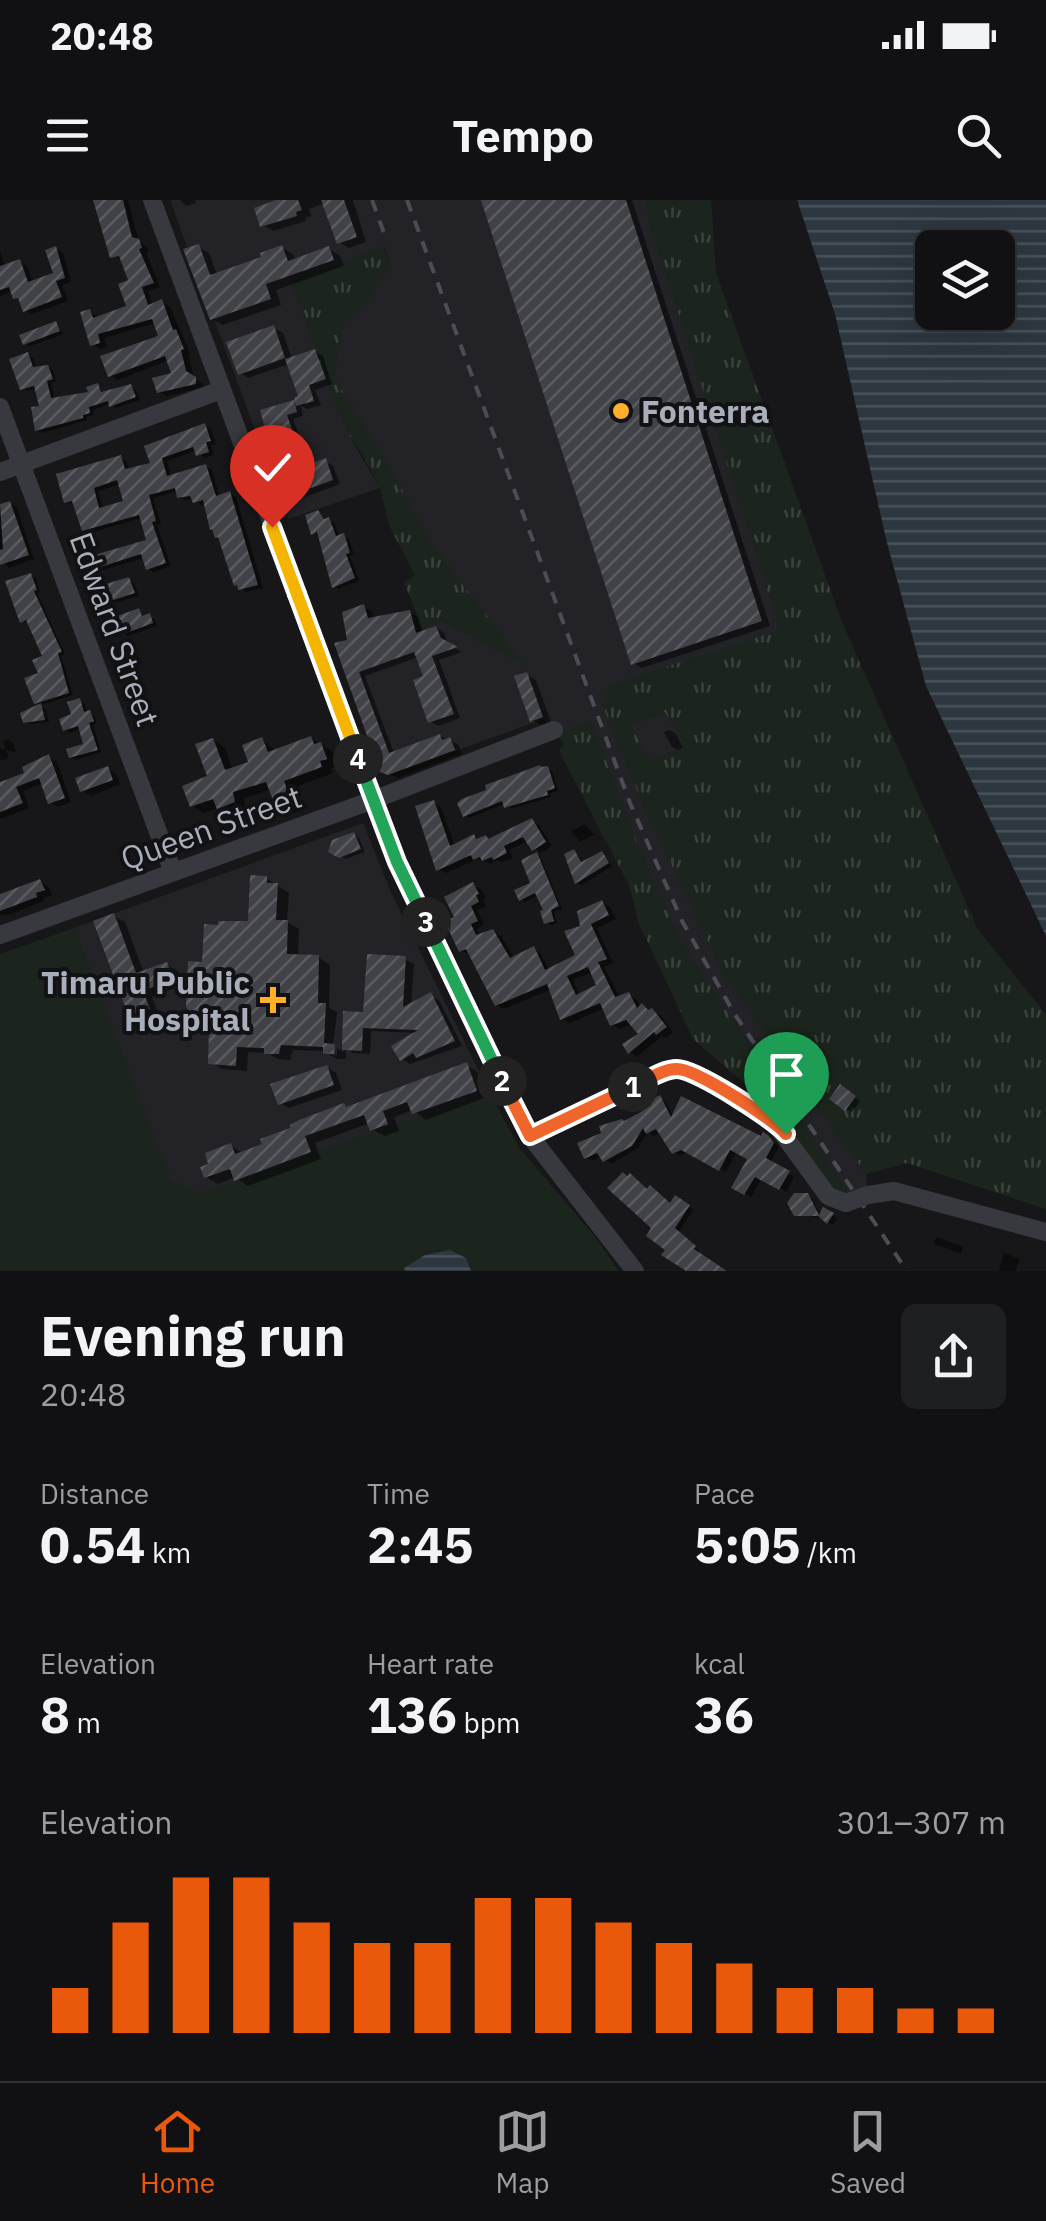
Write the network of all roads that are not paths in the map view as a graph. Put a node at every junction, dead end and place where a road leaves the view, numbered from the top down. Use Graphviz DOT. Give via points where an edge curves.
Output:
graph roads {
  1 [pos="152,200"];
  2 [pos="221,390"];
  3 [pos="0,407"];
  4 [pos="21,464"];
  5 [pos="0,472"];
  6 [pos="554,730"];
  7 [pos="373,800"];
  8 [pos="173,872"];
  9 [pos="0,935"];
  10 [pos="530,1136"];
  11 [pos="1046,1232"];
  12 [pos="635,1271"];
  1 -- 2 [label="street"];
  2 -- 4 [label="street"];
  2 -- 7 [label="street"];
  3 -- 4 [label="street, Edward Street"];
  4 -- 5 [label="street"];
  4 -- 8 [label="street, Edward Street"];
  6 -- 7 [label="street, Queen Street"];
  7 -- 8 [label="street, Queen Street"];
  7 -- 10 [label="street"];
  8 -- 9 [label="street, Queen Street"];
  10 -- 11 [label="street, bridge" via="666,1071 684,1070 774,1122 828,1196 846,1203 894,1191"];
  10 -- 12 [label="street"];
}
